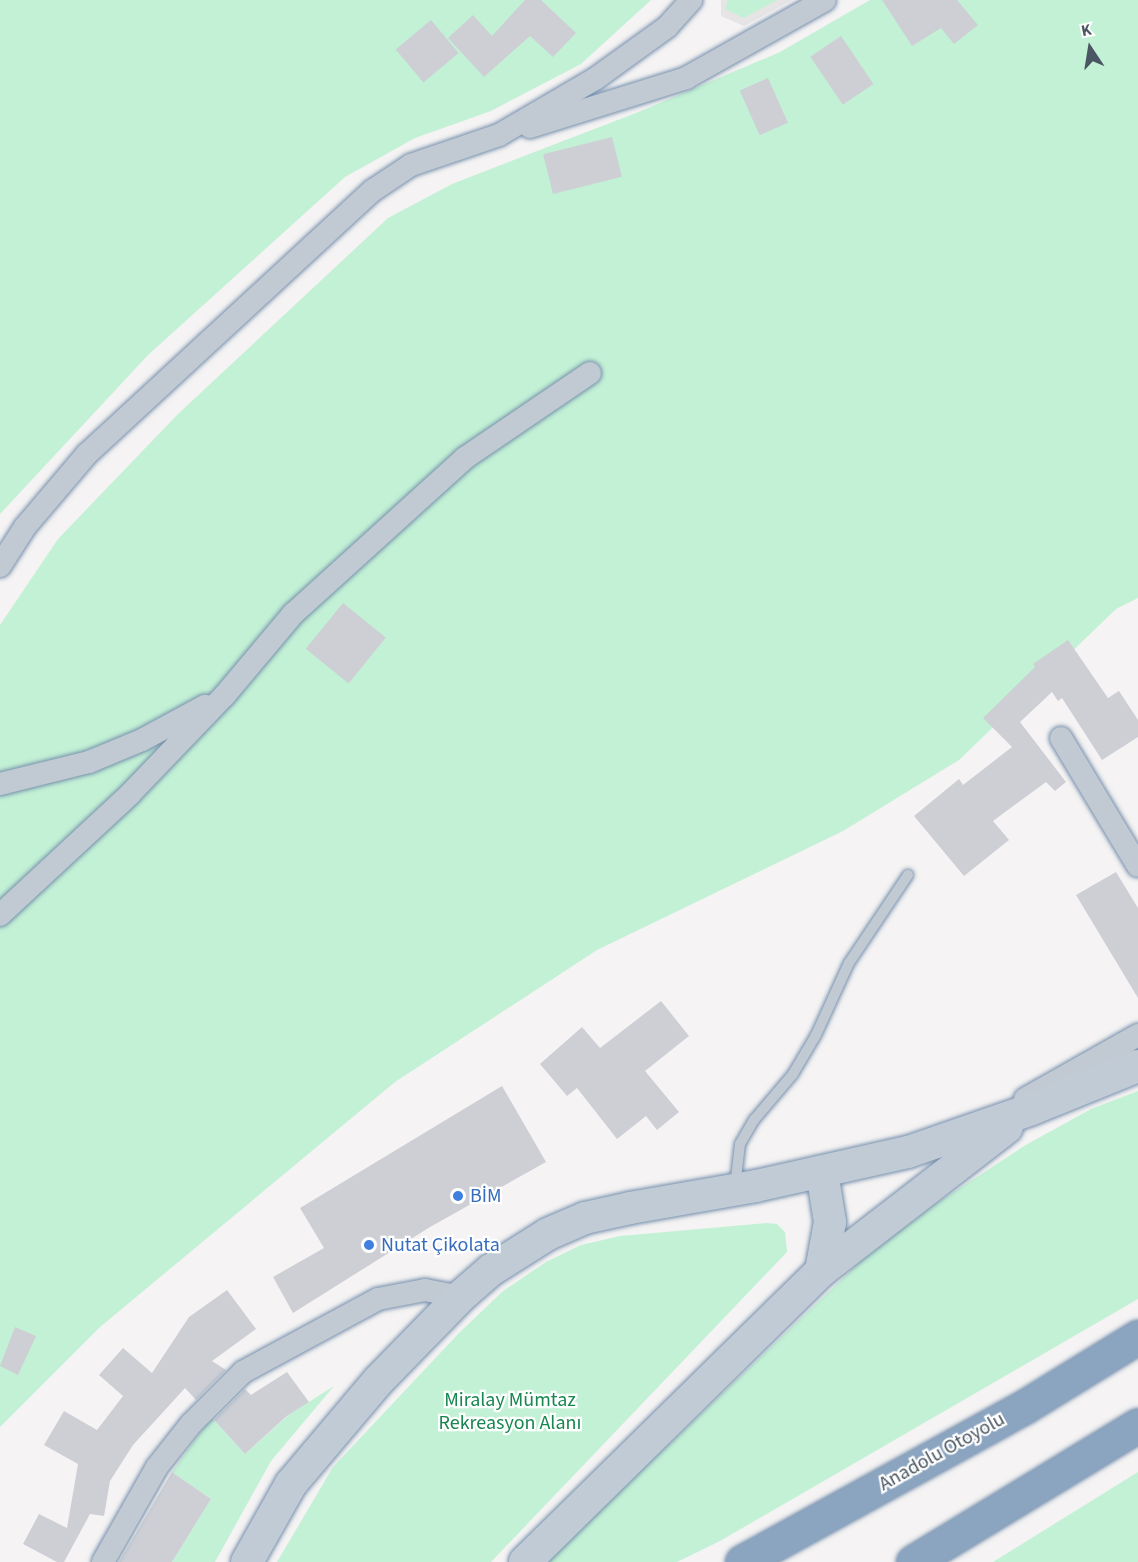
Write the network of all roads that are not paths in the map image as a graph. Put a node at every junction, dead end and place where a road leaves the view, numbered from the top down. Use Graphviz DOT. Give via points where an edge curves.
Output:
graph roads {
  1 [pos="691,0"];
  2 [pos="825,0"];
  3 [pos="499,135"];
  4 [pos="590,373"];
  5 [pos="0,566"];
  6 [pos="225,695"];
  7 [pos="1061,738"];
  8 [pos="0,784"];
  9 [pos="1138,866"];
  10 [pos="908,875"];
  11 [pos="0,915"];
  12 [pos="1138,1035"];
  13 [pos="1138,1066"];
  14 [pos="1032,1109"];
  15 [pos="968,1132"];
  16 [pos="822,1172"];
  17 [pos="735,1190"];
  18 [pos="821,1271"];
  19 [pos="460,1297"];
  20 [pos="1138,1337"];
  21 [pos="1138,1425"];
  22 [pos="102,1562"];
  23 [pos="247,1562"];
  24 [pos="525,1562"];
  25 [pos="742,1562"];
  26 [pos="913,1562"];
  1 -- 3 [label="street" via="667,27 614,66"];
  2 -- 3 [label="street" via="686,78"];
  3 -- 5 [label="street" via="411,165 334,223 87,454 25,527"];
  4 -- 6 [label="street" via="465,458 293,614"];
  6 -- 8 [label="street" via="142,740 89,762"];
  6 -- 11 [label="street" via="130,794"];
  7 -- 9 [label="street"];
  10 -- 17 [label="lane" via="849,963 793,1074 740,1144"];
  12 -- 15 [label="street"];
  13 -- 14 [label="main road"];
  14 -- 15 [label="main road"];
  14 -- 18 [label="main road"];
  15 -- 16 [label="main road" via="908,1152"];
  16 -- 17 [label="main road"];
  16 -- 18 [label="main road" via="830,1222"];
  17 -- 19 [label="main road" via="630,1208 567,1224 514,1254"];
  18 -- 24 [label="main road"];
  19 -- 22 [label="street" via="425,1290 378,1299 243,1372 204,1410 157,1467"];
  19 -- 23 [label="main road" via="328,1437 291,1484"];
  20 -- 25 [label="highway, Anadolu Otoyolu" via="1024,1407"];
  21 -- 26 [label="highway"];
}
